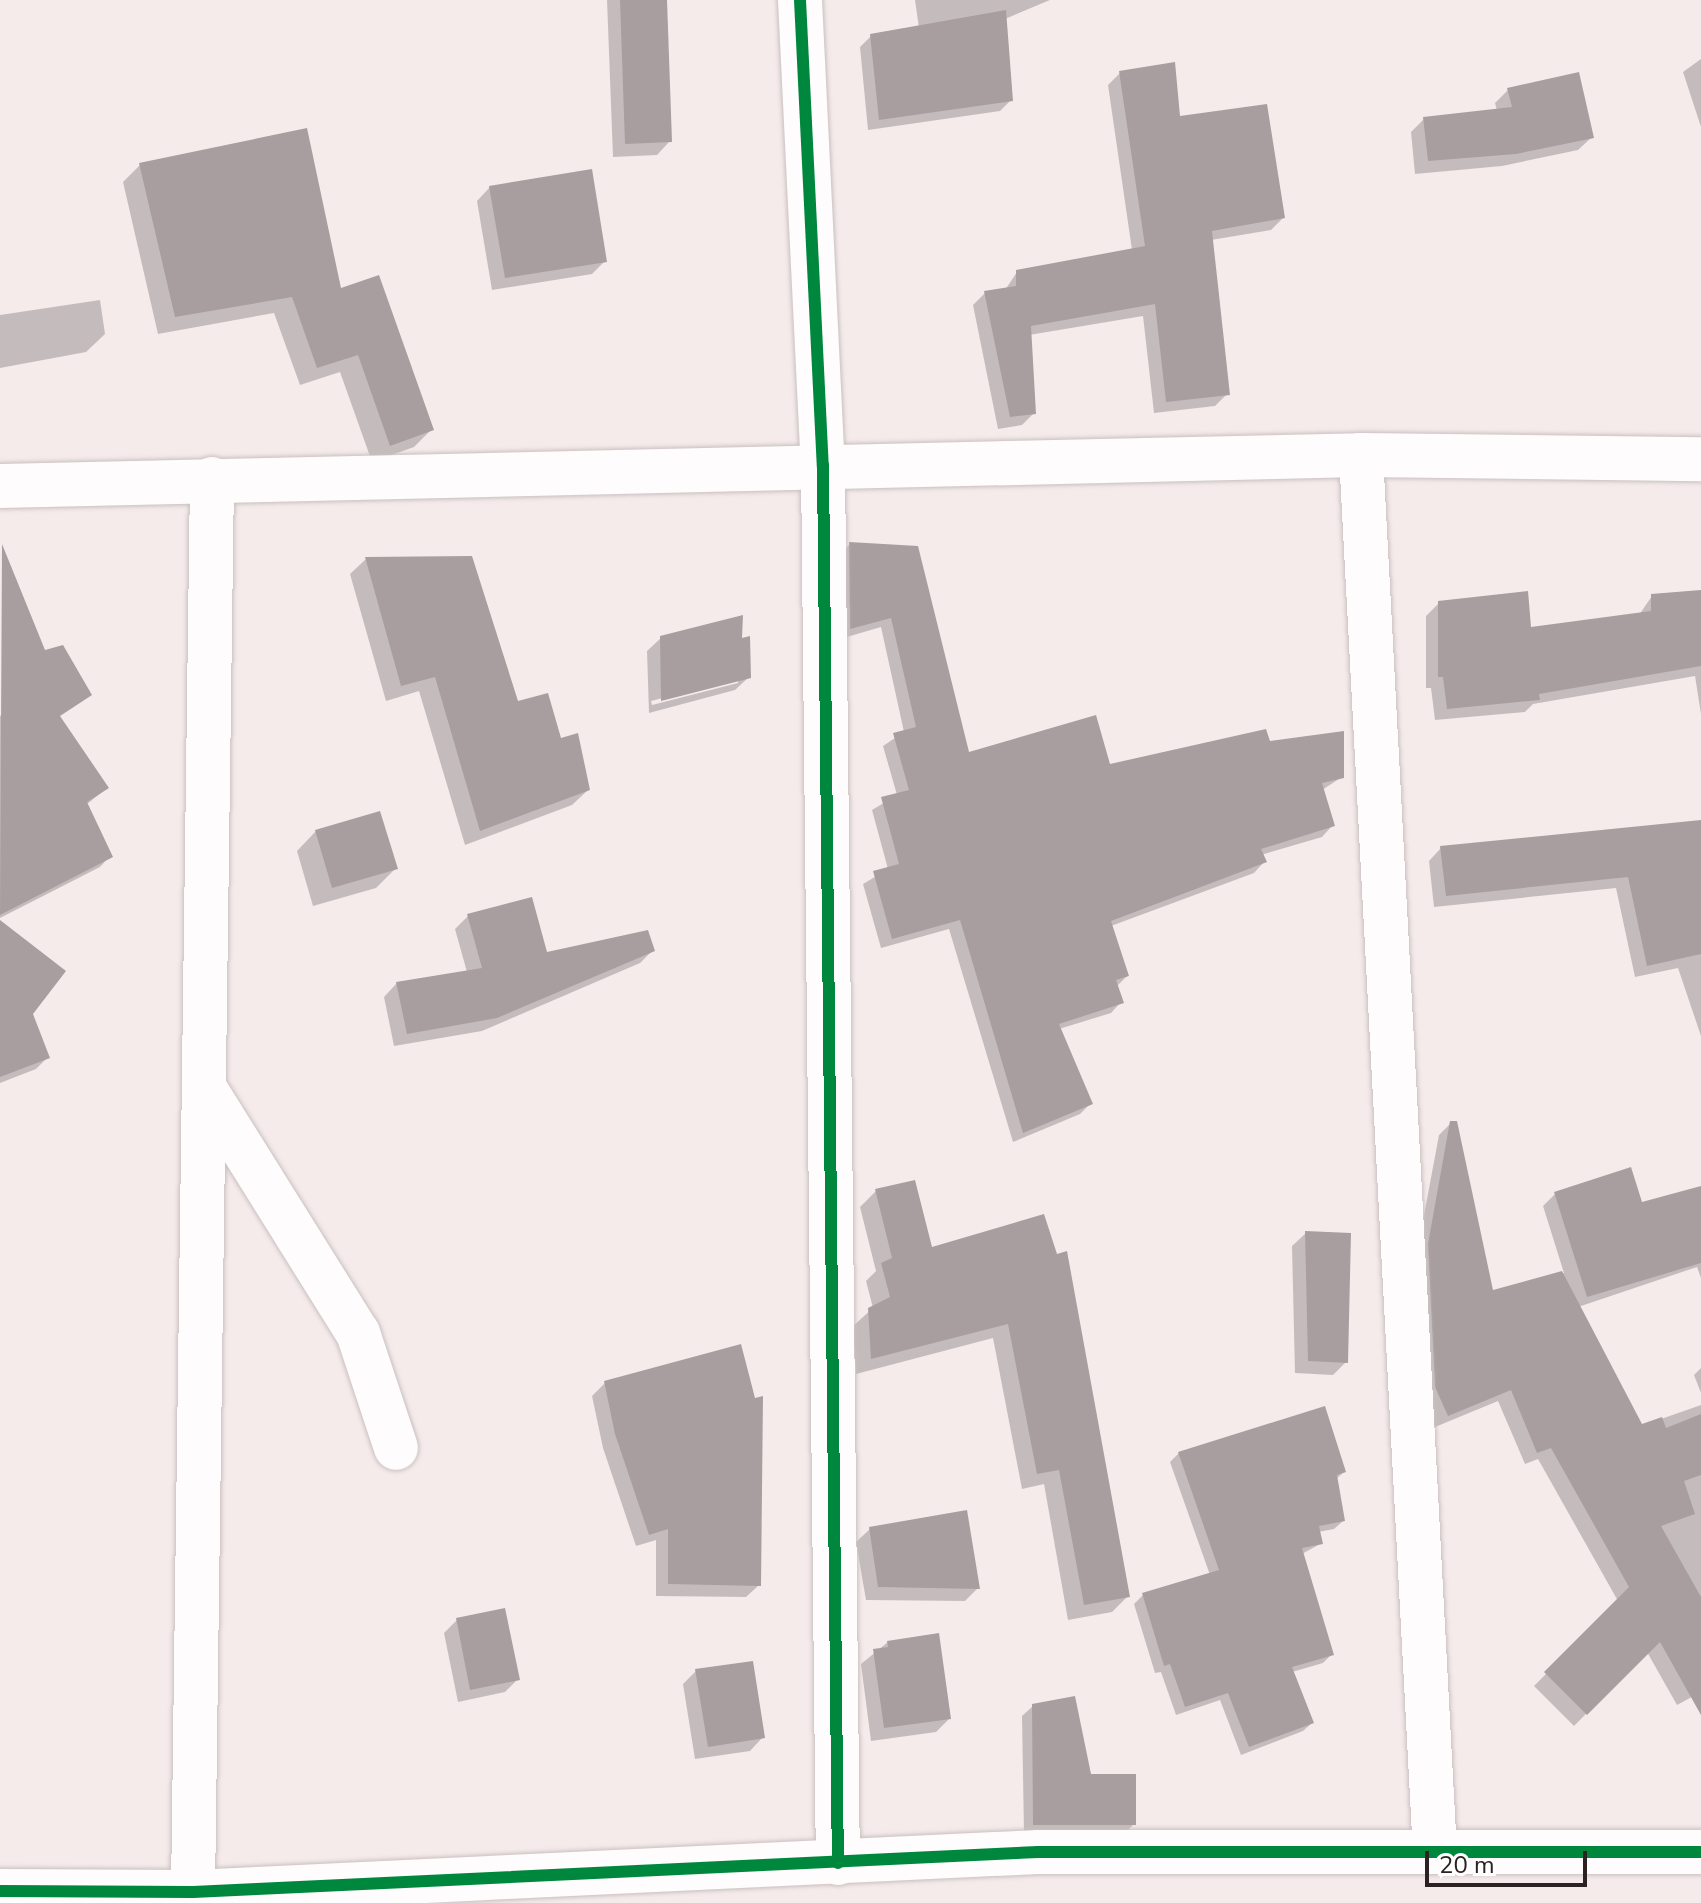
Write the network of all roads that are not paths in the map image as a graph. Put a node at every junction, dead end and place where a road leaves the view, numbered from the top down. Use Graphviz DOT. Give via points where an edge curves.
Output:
graph roads {
  1 [pos="800,0"];
  2 [pos="1361,455"];
  3 [pos="1701,459"];
  4 [pos="823,465"];
  5 [pos="212,479"];
  6 [pos="0,486"];
  7 [pos="204,1087"];
  8 [pos="396,1448"];
  9 [pos="1435,1852"];
  10 [pos="1701,1852"];
  11 [pos="838,1863"];
  12 [pos="0,1891"];
  13 [pos="193,1892"];
  1 -- 4 [label="street"];
  2 -- 3 [label="street"];
  2 -- 4 [label="street"];
  2 -- 9 [label="street"];
  4 -- 5 [label="street"];
  4 -- 11 [label="street"];
  5 -- 6 [label="street"];
  5 -- 7 [label="street"];
  7 -- 8 [label="street" via="358,1333"];
  7 -- 13 [label="street"];
  9 -- 10 [label="street"];
  9 -- 11 [label="street" via="1038,1852"];
  11 -- 13 [label="street"];
  12 -- 13 [label="street"];
}
